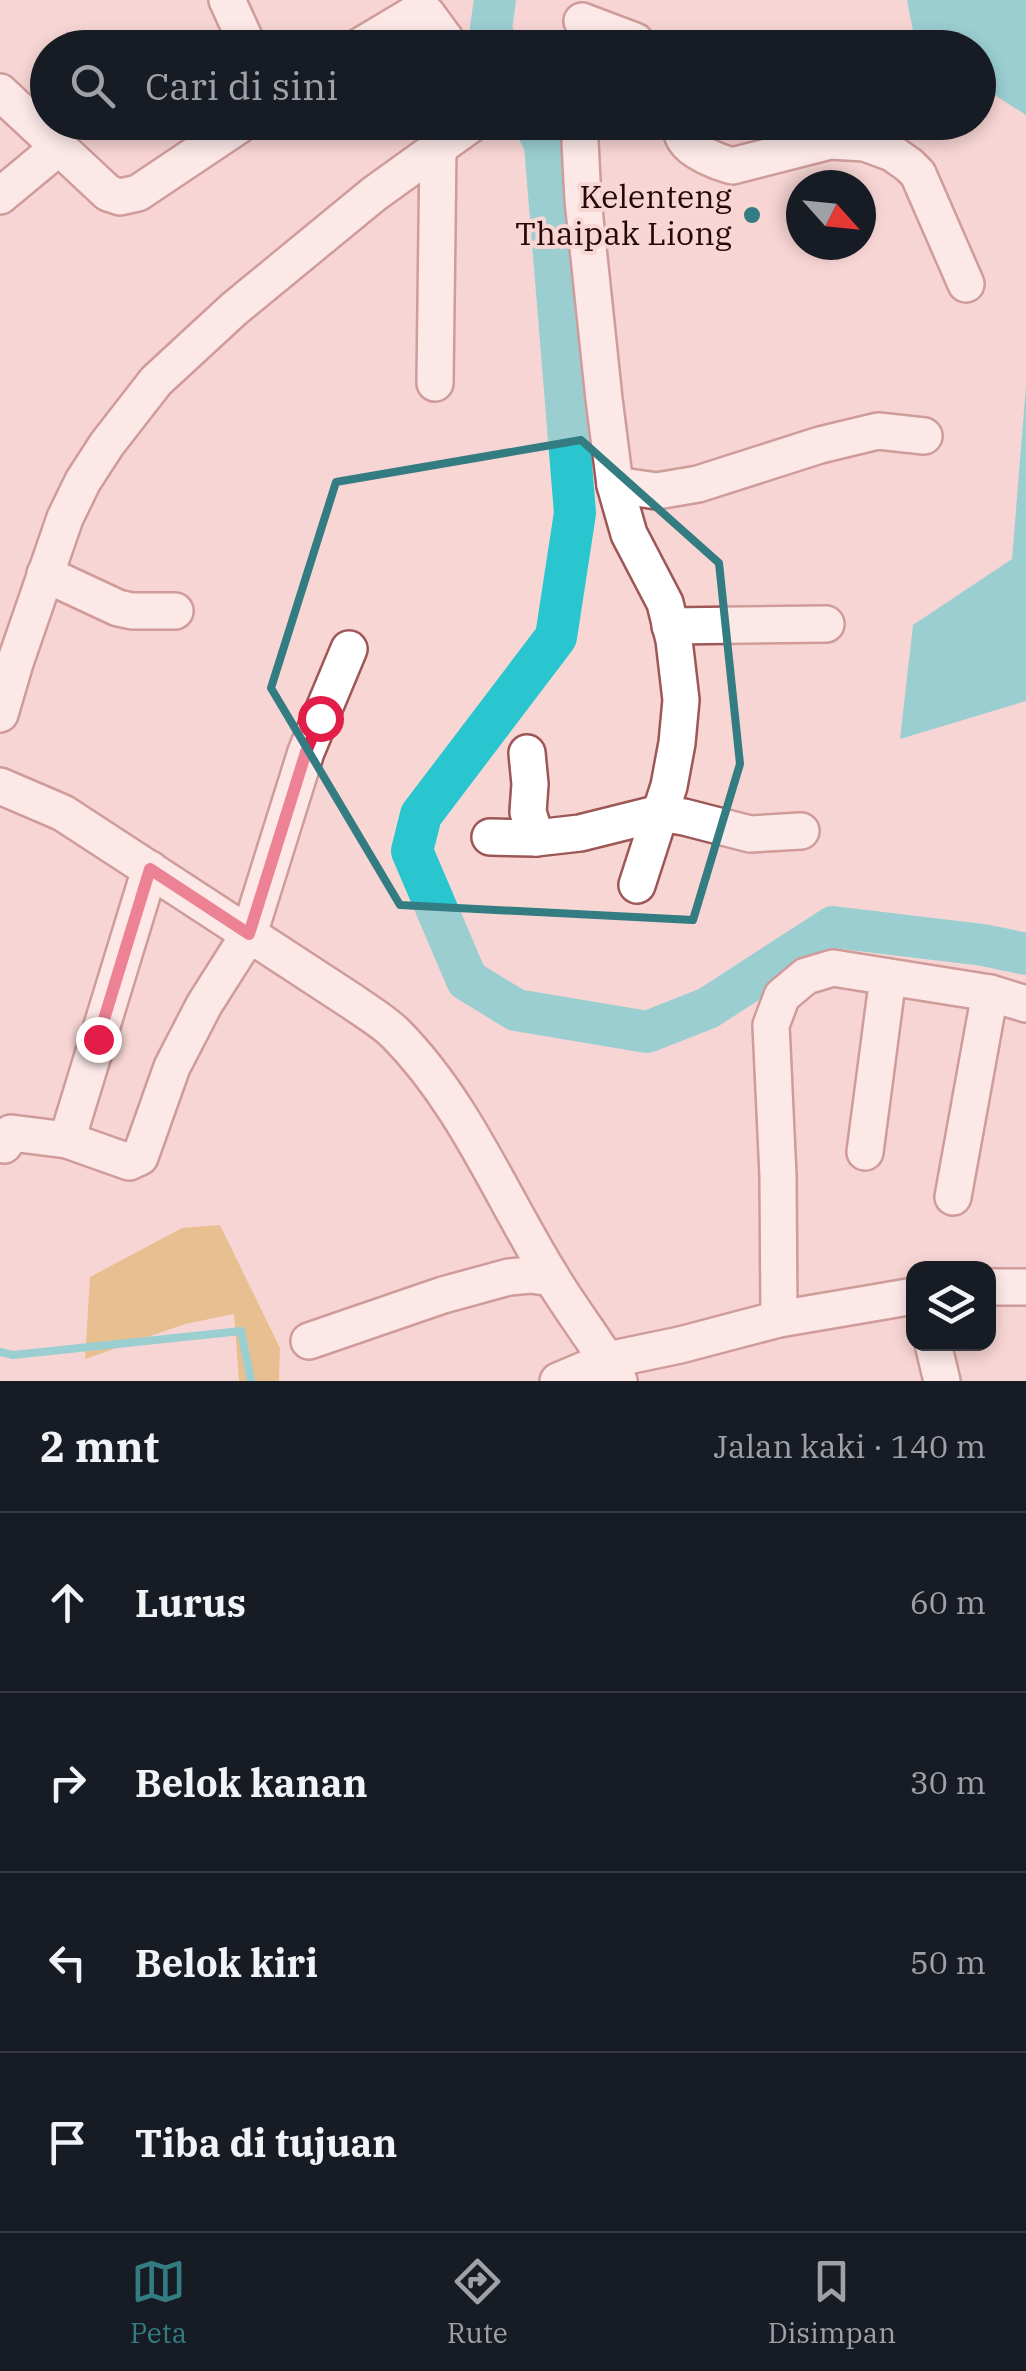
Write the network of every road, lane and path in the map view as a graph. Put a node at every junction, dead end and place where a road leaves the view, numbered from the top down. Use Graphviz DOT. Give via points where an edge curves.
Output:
graph roads {
  1 [pos="227,0"];
  2 [pos="240,30"];
  3 [pos="387,30"];
  4 [pos="439,30"];
  5 [pos="0,92"];
  6 [pos="30,120"];
  7 [pos="51,140"];
  8 [pos="217,140"];
  9 [pos="449,140"];
  10 [pos="581,140"];
  11 [pos="684,140"];
  12 [pos="59,147"];
  13 [pos="438,148"];
  14 [pos="0,196"];
  15 [pos="966,284"];
  16 [pos="435,383"];
  17 [pos="924,436"];
  18 [pos="616,485"];
  19 [pos="45,574"];
  20 [pos="176,611"];
  21 [pos="826,624"];
  22 [pos="670,626"];
  23 [pos="349,650"];
  24 [pos="0,714"];
  25 [pos="527,753"];
  26 [pos="0,786"];
  27 [pos="660,813"];
  28 [pos="801,830"];
  29 [pos="490,837"];
  30 [pos="536,838"];
  31 [pos="150,869"];
  32 [pos="637,885"];
  33 [pos="249,934"];
  34 [pos="888,977"];
  35 [pos="990,994"];
  36 [pos="1026,1004"];
  37 [pos="67,1140"];
  38 [pos="0,1144"];
  39 [pos="864,1152"];
  40 [pos="953,1197"];
  41 [pos="552,1278"];
  42 [pos="996,1287"];
  43 [pos="1026,1287"];
  44 [pos="906,1297"];
  45 [pos="780,1319"];
  46 [pos="309,1341"];
  47 [pos="934,1351"];
  48 [pos="613,1371"];
  49 [pos="558,1381"];
  50 [pos="942,1381"];
  1 -- 2 [label="street"];
  3 -- 4 [label="street" via="414,14 427,14"];
  5 -- 6 [label="street"];
  7 -- 12 [label="street"];
  8 -- 12 [label="street" via="120,198"];
  9 -- 13 [label="street"];
  10 -- 18 [label="street"];
  11 -- 15 [label="street" via="732,166 830,142 892,153 918,174"];
  12 -- 14 [label="street"];
  13 -- 16 [label="street"];
  13 -- 19 [label="street" via="234,308 156,381 83,481"];
  17 -- 18 [label="street" via="878,431 657,491"];
  18 -- 22 [label="street" via="629,534"];
  19 -- 20 [label="street" via="132,612"];
  19 -- 24 [label="street"];
  21 -- 22 [label="street"];
  22 -- 27 [label="street" via="680,700 670,786"];
  23 -- 33 [label="street" via="306,752"];
  25 -- 30 [label="street" via="528,812"];
  26 -- 31 [label="street" via="63,812"];
  27 -- 28 [label="street" via="750,834"];
  27 -- 30 [label="street"];
  27 -- 32 [label="street"];
  29 -- 30 [label="street"];
  31 -- 33 [label="street"];
  31 -- 37 [label="street"];
  33 -- 37 [label="street" via="172,1067 140,1157 129,1162"];
  33 -- 41 [label="street" via="393,1031 433,1075"];
  34 -- 35 [label="street"];
  34 -- 39 [label="street"];
  34 -- 45 [label="street" via="833,968 806,976 782,996 771,1025"];
  35 -- 36 [label="street"];
  35 -- 40 [label="street"];
  37 -- 38 [label="street" via="11,1133"];
  41 -- 46 [label="street" via="510,1276"];
  41 -- 48 [label="street"];
  42 -- 43 [label="street"];
  44 -- 45 [label="street"];
  45 -- 48 [label="street"];
  47 -- 50 [label="street"];
  48 -- 49 [label="street"];
}
